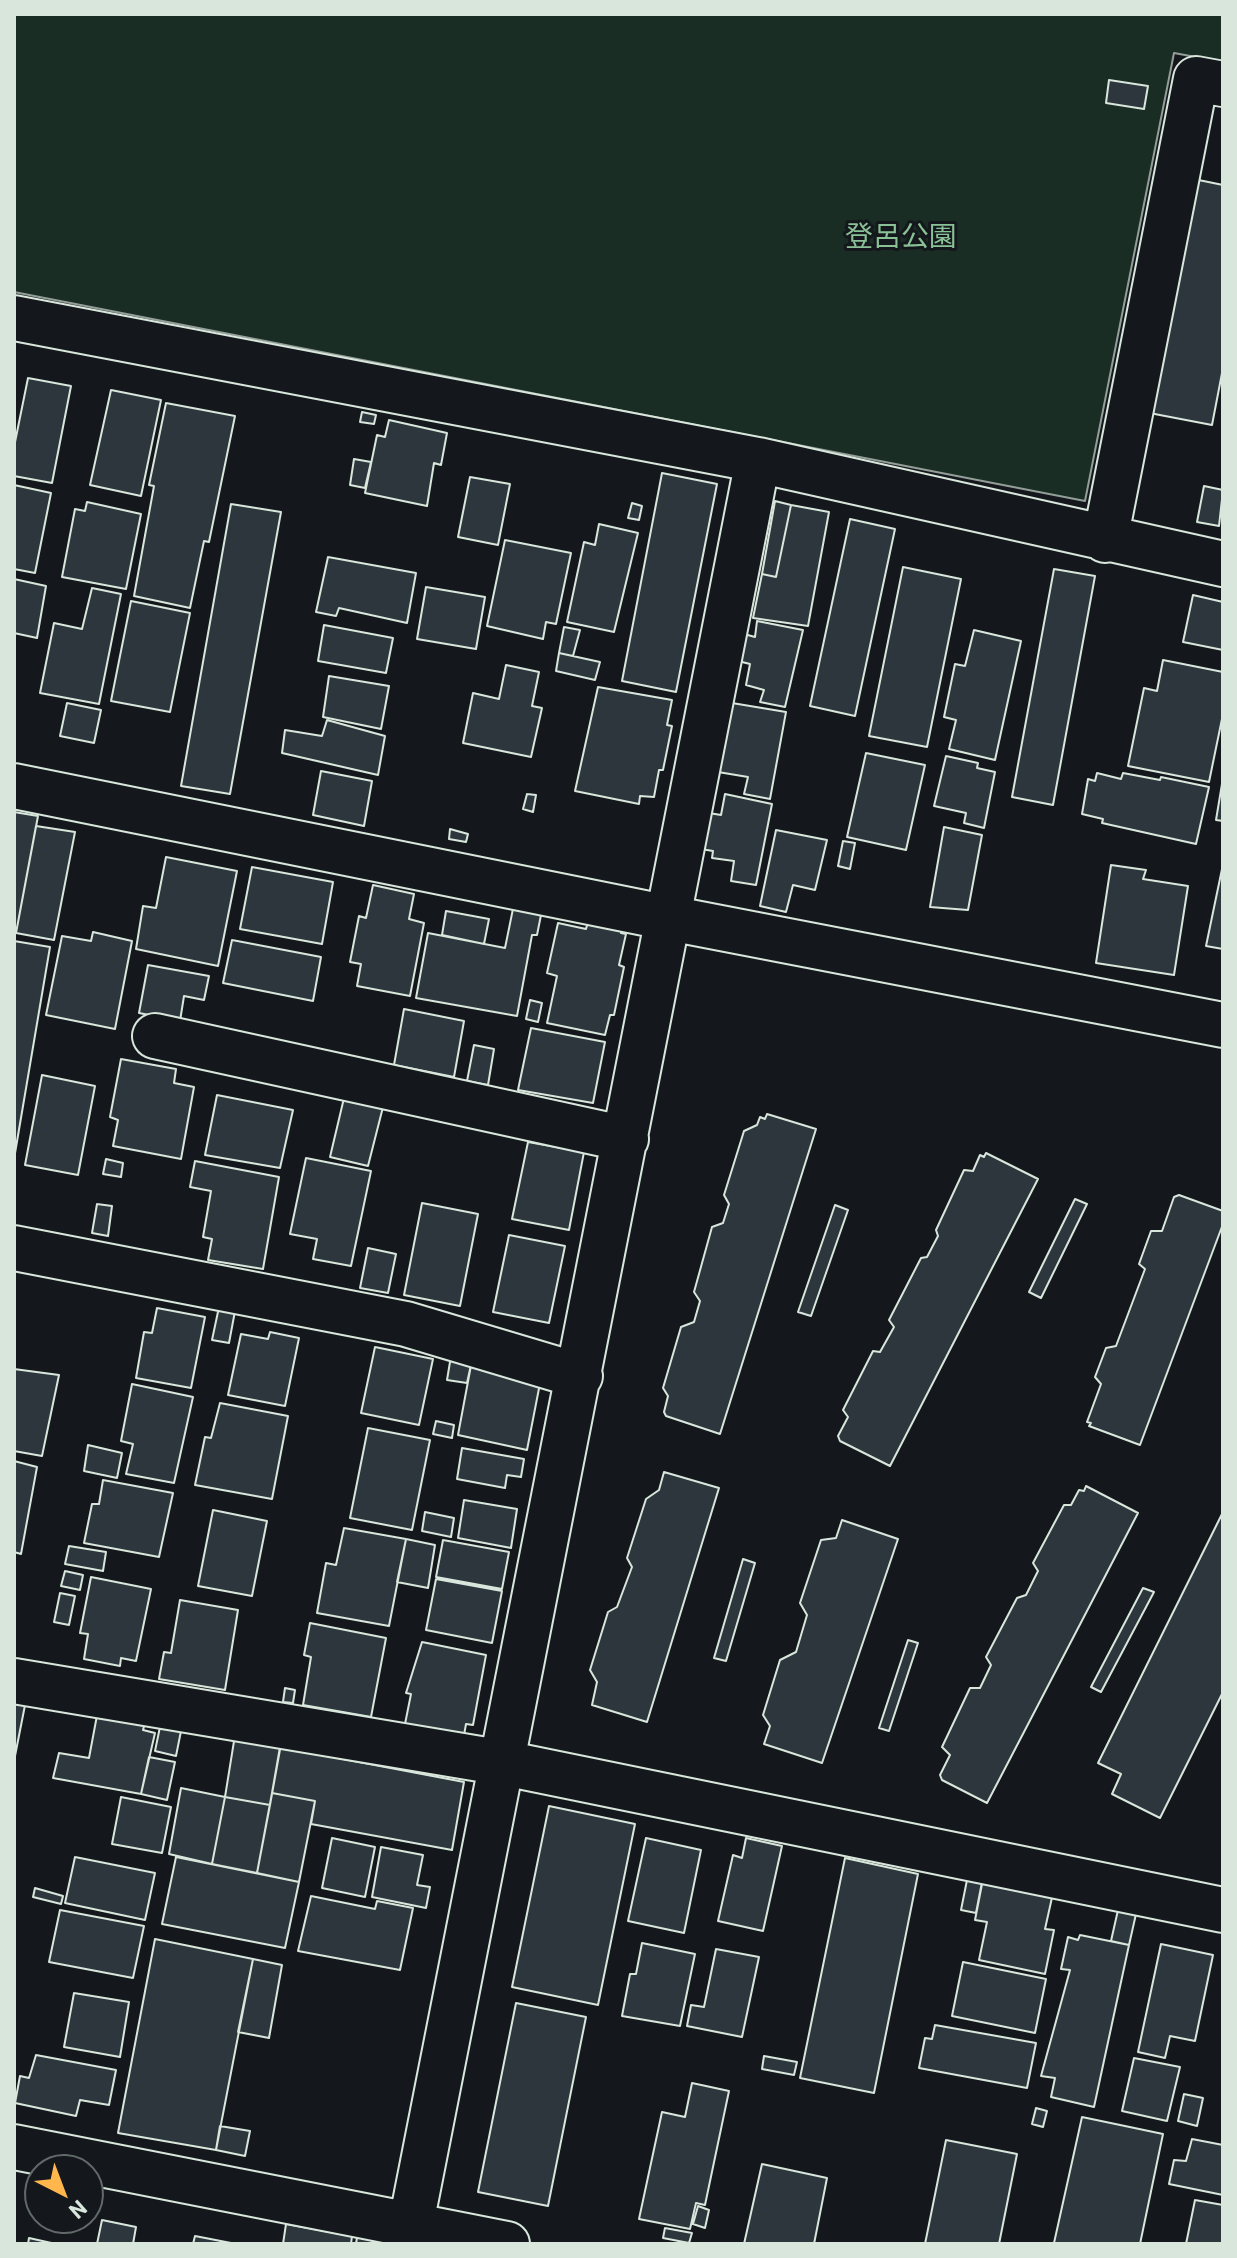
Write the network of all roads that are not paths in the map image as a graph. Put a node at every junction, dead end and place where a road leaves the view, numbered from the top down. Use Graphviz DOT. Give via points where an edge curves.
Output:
graph roads {
  1 [pos="1223,84"];
  2 [pos="14,318"];
  3 [pos="758,460"];
  4 [pos="1105,540"];
  5 [pos="1223,564"];
  6 [pos="14,786"];
  7 [pos="669,918"];
  8 [pos="1223,1025"];
  9 [pos="155,1036"];
  10 [pos="626,1139"];
  11 [pos="14,1248"];
  12 [pos="580,1376"];
  13 [pos="14,1681"];
  14 [pos="504,1763"];
  15 [pos="1223,1910"];
  16 [pos="14,2147"];
  17 [pos="409,2235"];
  18 [pos="507,2244"];
  1 -- 4 [label="street" via="1196,79"];
  2 -- 3 [label="street"];
  3 -- 4 [label="street"];
  3 -- 7 [label="street"];
  4 -- 5 [label="street"];
  6 -- 7 [label="street"];
  7 -- 8 [label="street"];
  7 -- 10 [label="street"];
  9 -- 10 [label="street"];
  10 -- 12 [label="street"];
  11 -- 12 [label="street" via="406,1324"];
  12 -- 14 [label="street"];
  13 -- 14 [label="street"];
  14 -- 15 [label="street"];
  14 -- 17 [label="street"];
  16 -- 17 [label="street"];
  17 -- 18 [label="street"];
}
